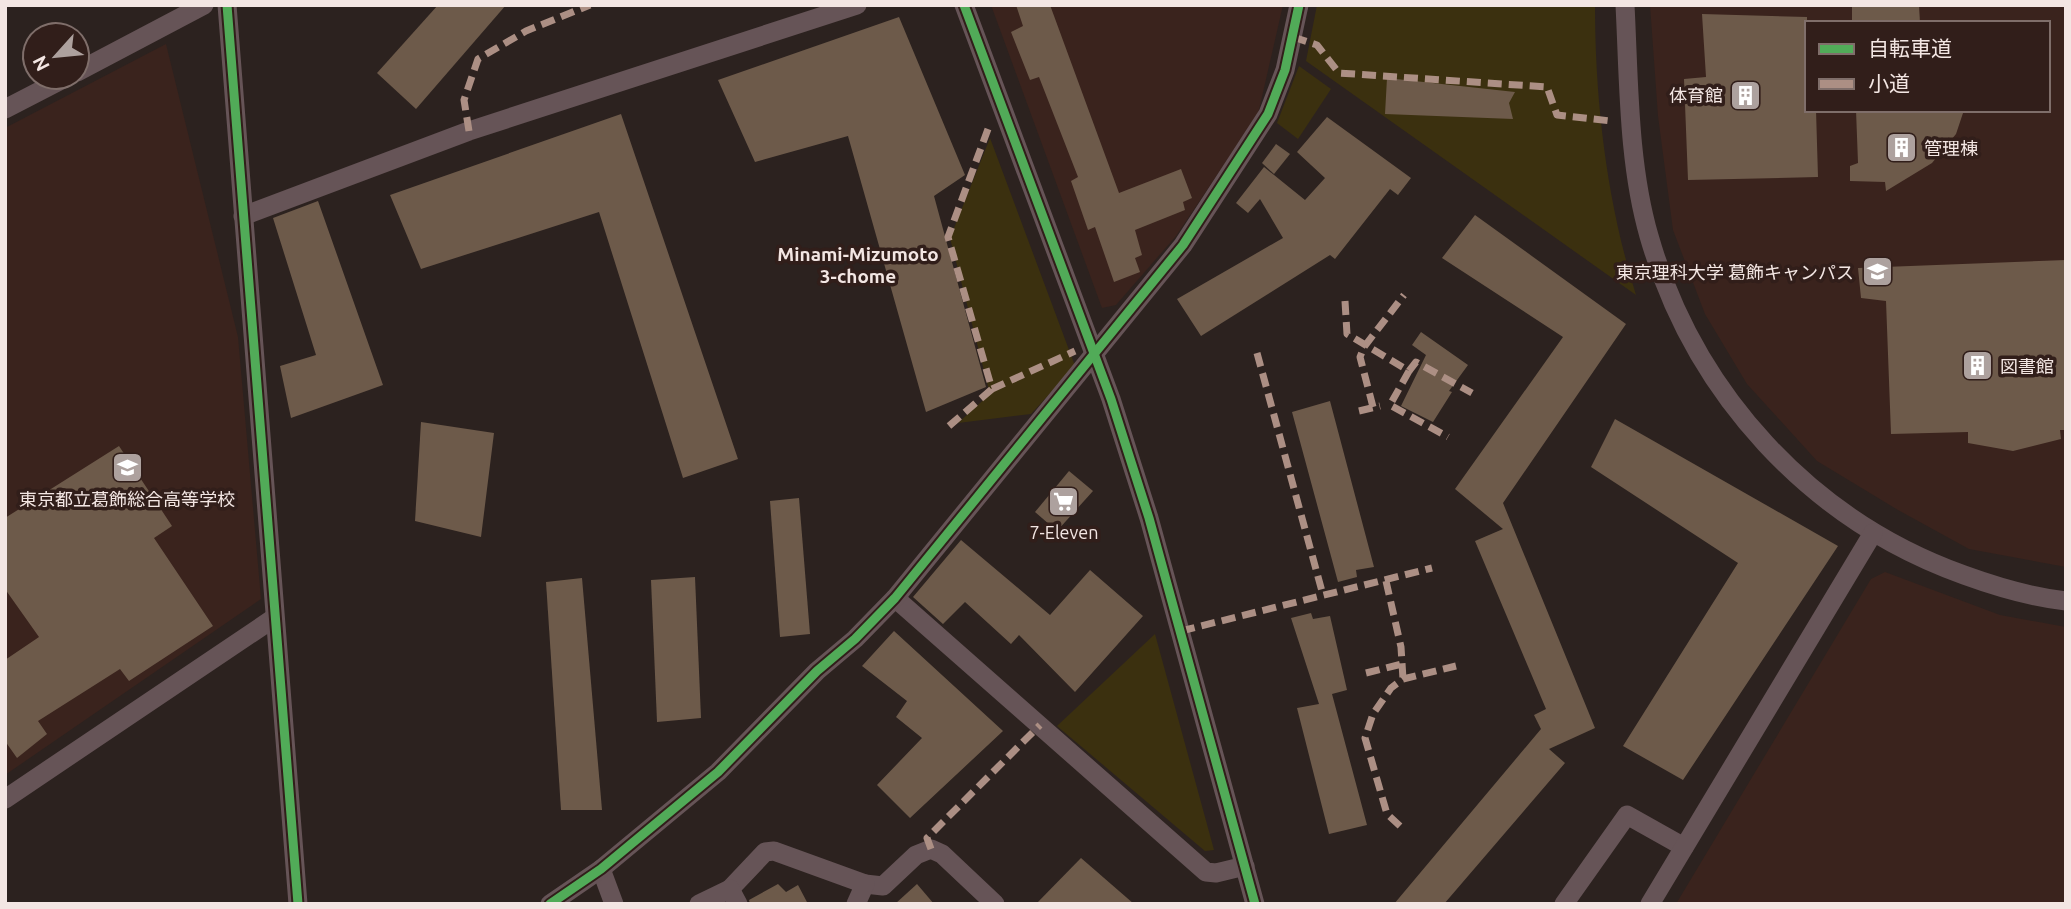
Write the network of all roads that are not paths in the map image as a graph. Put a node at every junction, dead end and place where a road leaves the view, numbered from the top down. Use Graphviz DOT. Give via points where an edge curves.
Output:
graph roads {
  1 [pos="204,5"];
  2 [pos="227,5"];
  3 [pos="857,5"];
  4 [pos="964,5"];
  5 [pos="1299,5"];
  6 [pos="1625,5"];
  7 [pos="91,65"];
  8 [pos="40,91"];
  9 [pos="5,109"];
  10 [pos="243,216"];
  11 [pos="1095,356"];
  12 [pos="1873,533"];
  13 [pos="895,598"];
  14 [pos="2066,600"];
  15 [pos="274,618"];
  16 [pos="5,799"];
  17 [pos="1684,847"];
  18 [pos="1245,866"];
  19 [pos="601,869"];
  20 [pos="865,884"];
  21 [pos="734,896"];
  22 [pos="298,904"];
  23 [pos="550,904"];
  24 [pos="576,904"];
  25 [pos="614,904"];
  26 [pos="699,904"];
  27 [pos="856,904"];
  28 [pos="995,904"];
  29 [pos="1255,904"];
  30 [pos="1564,904"];
  31 [pos="1650,904"];
  1 -- 7 [label="street"];
  2 -- 10 [label="street"];
  3 -- 10 [label="street" via="470,131"];
  4 -- 11 [label="street"];
  5 -- 11 [label="street" via="1268,114 1183,245"];
  6 -- 12 [label="street" via="1637,176 1649,235 1675,310 1709,373 1778,460"];
  8 -- 9 [label="street"];
  10 -- 15 [label="street"];
  11 -- 13 [label="street"];
  11 -- 18 [label="street" via="1149,518"];
  12 -- 14 [label="street" via="1927,562 2003,589"];
  12 -- 17 [label="street"];
  13 -- 18 [label="street" via="1206,872"];
  13 -- 19 [label="street" via="718,772"];
  15 -- 16 [label="street"];
  15 -- 22 [label="street"];
  17 -- 30 [label="street" via="1627,815"];
  17 -- 31 [label="street"];
  18 -- 29 [label="street"];
  19 -- 23 [label="street"];
  19 -- 24 [label="street"];
  19 -- 25 [label="street"];
  20 -- 21 [label="street" via="821,866 765,852"];
  20 -- 27 [label="street"];
  20 -- 28 [label="street" via="884,886 916,855 931,849"];
  21 -- 26 [label="street"];
}
